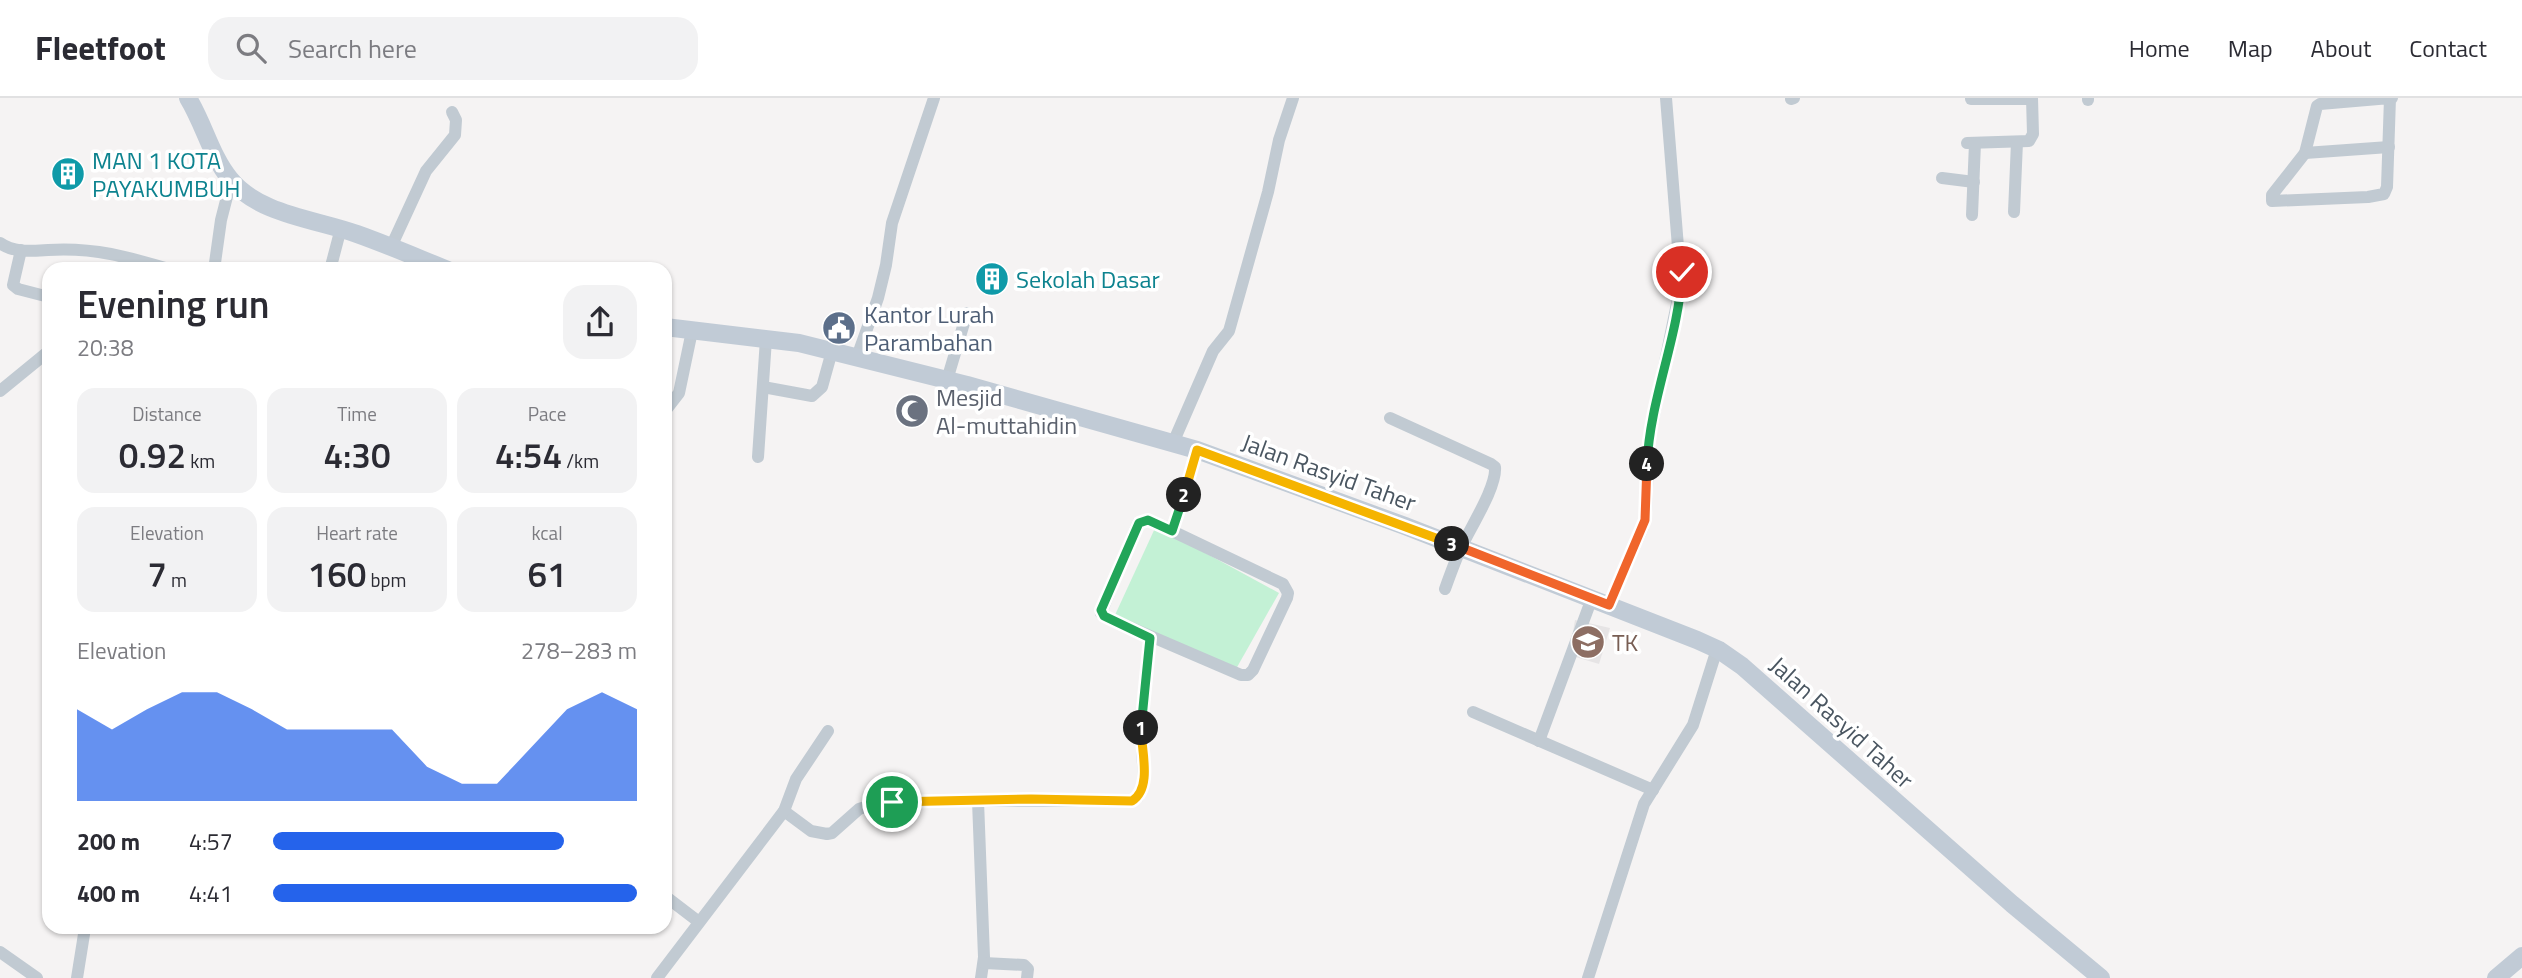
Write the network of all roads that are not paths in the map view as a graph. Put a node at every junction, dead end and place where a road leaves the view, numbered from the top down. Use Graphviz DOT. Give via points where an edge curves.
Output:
graph roads {
  1 [pos="188,98"];
  2 [pos="934,98"];
  3 [pos="1293,98"];
  4 [pos="1666,98"];
  5 [pos="2391,98"];
  6 [pos="1971,99"];
  7 [pos="2032,99"];
  8 [pos="2373,99"];
  9 [pos="452,112"];
  10 [pos="2017,142"];
  11 [pos="2389,148"];
  12 [pos="2305,153"];
  13 [pos="1942,178"];
  14 [pos="231,181"];
  15 [pos="1974,182"];
  16 [pos="2014,212"];
  17 [pos="1972,215"];
  18 [pos="341,228"];
  19 [pos="0,243"];
  20 [pos="391,247"];
  21 [pos="21,250"];
  22 [pos="139,262"];
  23 [pos="216,262"];
  24 [pos="332,262"];
  25 [pos="428,262"];
  26 [pos="42,295"];
  27 [pos="967,313"];
  28 [pos="672,328"];
  29 [pos="692,331"];
  30 [pos="766,339"];
  31 [pos="832,351"];
  32 [pos="42,357"];
  33 [pos="857,357"];
  34 [pos="947,380"];
  35 [pos="763,387"];
  36 [pos="0,391"];
  37 [pos="672,402"];
  38 [pos="1390,418"];
  39 [pos="1173,443"];
  40 [pos="1197,450"];
  41 [pos="758,457"];
  42 [pos="1172,531"];
  43 [pos="1461,547"];
  44 [pos="1445,589"];
  45 [pos="1592,598"];
  46 [pos="1609,605"];
  47 [pos="1150,638"];
  48 [pos="1717,649"];
  49 [pos="1473,712"];
  50 [pos="828,731"];
  51 [pos="1539,741"];
  52 [pos="1653,790"];
  53 [pos="978,801"];
  54 [pos="784,811"];
  55 [pos="672,901"];
  56 [pos="699,922"];
  57 [pos="84,934"];
  58 [pos="0,952"];
  59 [pos="2522,956"];
  60 [pos="984,963"];
  61 [pos="37,978"];
  62 [pos="76,978"];
  63 [pos="657,978"];
  64 [pos="981,978"];
  65 [pos="1027,978"];
  66 [pos="1588,978"];
  67 [pos="2101,978"];
  68 [pos="2496,978"];
  1 -- 14 [label="street"];
  2 -- 33 [label="street" via="892,223 887,265"];
  3 -- 39 [label="street" via="1229,331 1213,351"];
  4 -- 46 [label="street" via="1681,285 1649,440 1645,520"];
  5 -- 8 [label="street"];
  5 -- 11 [label="street"];
  6 -- 7 [label="street"];
  7 -- 10 [label="street" via="2031,138"];
  8 -- 12 [label="street" via="2317,106"];
  9 -- 20 [label="street" via="455,135 426,171"];
  10 -- 15 [label="street" via="1971,143"];
  10 -- 16 [label="street"];
  11 -- 12 [label="street"];
  11 -- 12 [label="street" via="2384,194 2272,201"];
  13 -- 15 [label="street"];
  14 -- 18 [label="street" via="270,207"];
  14 -- 23 [label="street"];
  15 -- 17 [label="street"];
  18 -- 20 [label="street"];
  18 -- 24 [label="street"];
  19 -- 21 [label="street"];
  20 -- 25 [label="street"];
  21 -- 22 [label="street" via="85,249"];
  21 -- 26 [label="street" via="13,285"];
  27 -- 34 [label="street"];
  28 -- 29 [label="street, Jalan Rasyid Taher"];
  29 -- 30 [label="street, Jalan Rasyid Taher"];
  29 -- 37 [label="street" via="679,393"];
  30 -- 31 [label="street, Jalan Rasyid Taher"];
  30 -- 35 [label="street"];
  31 -- 33 [label="street, Jalan Rasyid Taher"];
  31 -- 35 [label="street" via="822,387 812,396"];
  32 -- 36 [label="street"];
  33 -- 34 [label="street, Jalan Rasyid Taher"];
  34 -- 39 [label="street, Jalan Rasyid Taher"];
  35 -- 41 [label="street"];
  38 -- 43 [label="street" via="1495,467 1475,524"];
  39 -- 40 [label="street, Jalan Rasyid Taher"];
  40 -- 42 [label="street"];
  40 -- 43 [label="street, Jalan Rasyid Taher"];
  42 -- 47 [label="street" via="1148,520 1139,523 1101,610 1104,616"];
  42 -- 47 [label="street" via="1283,584 1287,595 1248,675"];
  43 -- 44 [label="street"];
  43 -- 45 [label="street, Jalan Rasyid Taher"];
  45 -- 46 [label="street, Jalan Rasyid Taher"];
  45 -- 51 [label="street"];
  46 -- 48 [label="street, Jalan Rasyid Taher"];
  47 -- 53 [label="street" via="1141,730 1144,781 1138,797 1124,802"];
  48 -- 52 [label="street" via="1693,726"];
  48 -- 67 [label="street, Jalan Rasyid Taher"];
  49 -- 51 [label="street"];
  50 -- 54 [label="street" via="796,779"];
  51 -- 52 [label="street"];
  52 -- 66 [label="street" via="1644,804"];
  53 -- 54 [label="street" via="876,802 859,809 832,833 821,834"];
  53 -- 60 [label="street"];
  54 -- 56 [label="street"];
  55 -- 56 [label="street"];
  56 -- 63 [label="street"];
  57 -- 62 [label="street"];
  58 -- 61 [label="street"];
  59 -- 68 [label="street"];
  60 -- 64 [label="street"];
  60 -- 65 [label="street" via="1024,965"];
}
